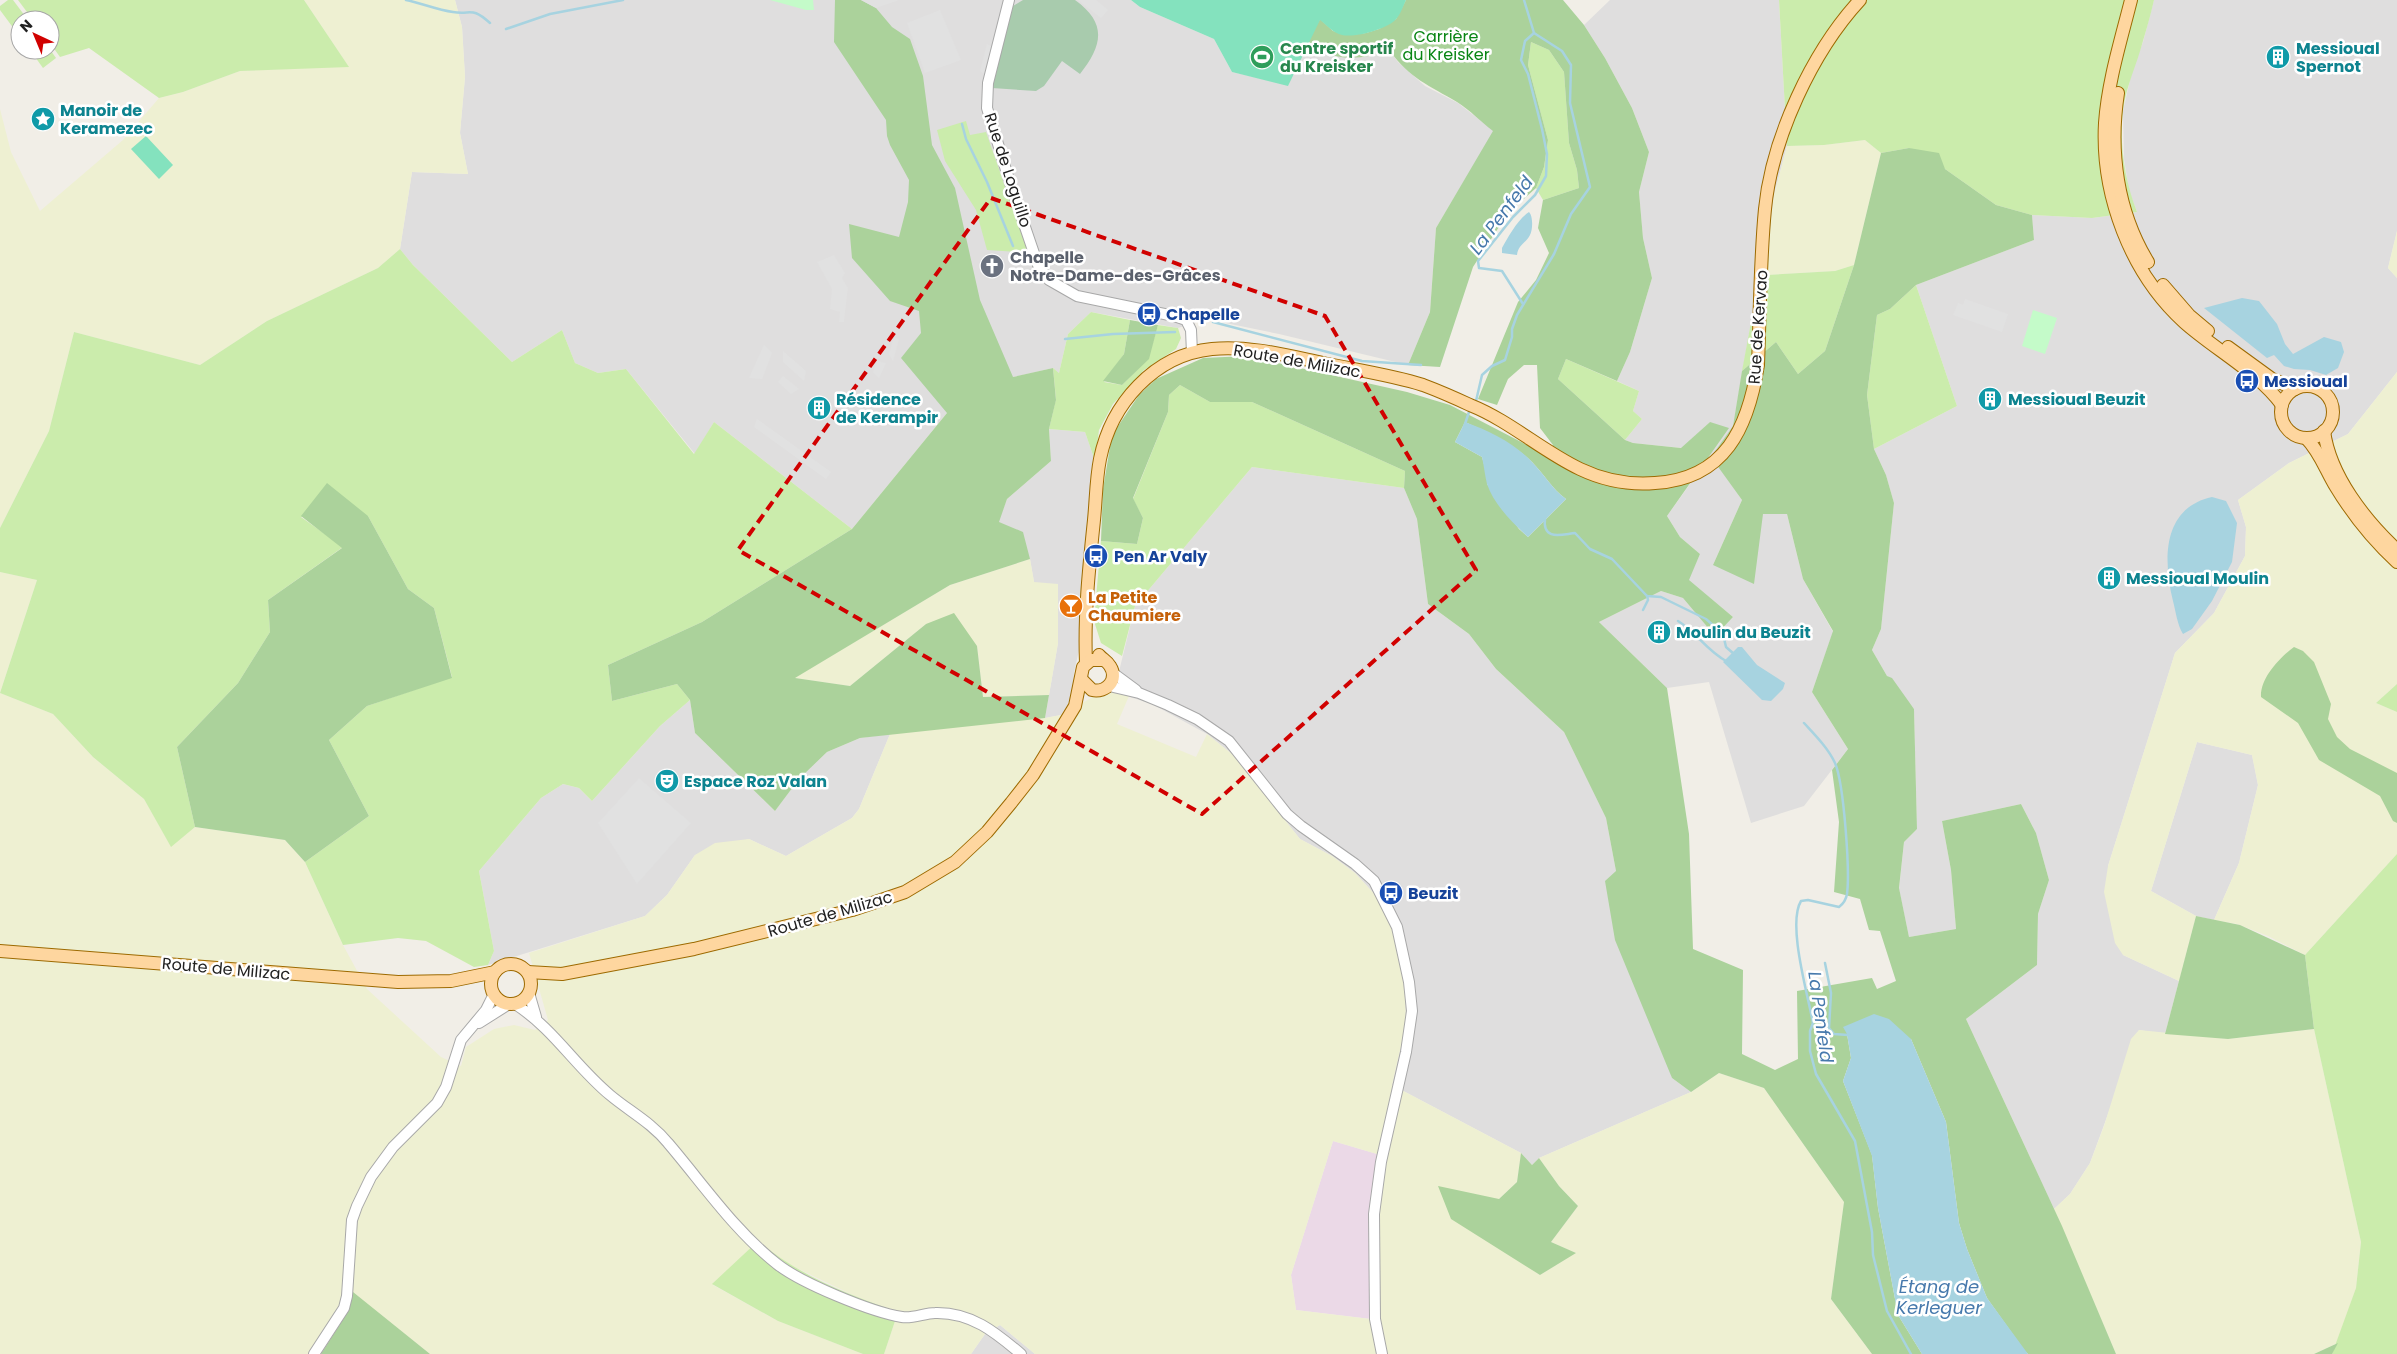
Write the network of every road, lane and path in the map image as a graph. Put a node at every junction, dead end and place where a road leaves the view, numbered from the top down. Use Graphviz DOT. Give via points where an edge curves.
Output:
graph roads {
  1 [pos="1009,0"];
  2 [pos="1860,0"];
  3 [pos="2131,0"];
  4 [pos="2140,0"];
  5 [pos="1192,353"];
  6 [pos="2294,390"];
  7 [pos="2282,405"];
  8 [pos="1474,406"];
  9 [pos="2324,432"];
  10 [pos="2306,438"];
  11 [pos="2397,550"];
  12 [pos="2397,562"];
  13 [pos="1084,628"];
  14 [pos="1103,660"];
  15 [pos="1086,663"];
  16 [pos="1113,673"];
  17 [pos="1081,679"];
  18 [pos="1109,686"];
  19 [pos="1097,691"];
  20 [pos="1138,693"];
  21 [pos="1075,706"];
  22 [pos="0,951"];
  23 [pos="495,972"];
  24 [pos="528,972"];
  25 [pos="562,974"];
  26 [pos="451,981"];
  27 [pos="530,990"];
  28 [pos="493,993"];
  29 [pos="512,1004"];
  30 [pos="536,1017"];
  31 [pos="470,1029"];
  32 [pos="314,1354"];
  33 [pos="1021,1354"];
  34 [pos="1382,1354"];
  1 -- 5 [label="street, Rue de Loguillo" via="988,83 987,108 1038,265 1049,280 1077,296 1186,320 1191,330"];
  2 -- 8 [label="main road, Rue de Kervao" via="1821,52 1783,132 1765,208 1755,387 1746,416 1721,457 1700,473 1667,483 1640,484 1604,478 1579,469"];
  3 -- 7 [label="main road" via="2105,124 2107,169 2123,231 2144,272 2169,306 2202,337 2266,387"];
  4 -- 6 [label="main road" via="2118,90 2114,125 2118,186 2130,227 2164,287 2189,315 2272,379"];
  5 -- 8 [label="main road, Route de Milizac" via="1235,348 1311,360 1422,385"];
  5 -- 13 [label="main road, Route de Milizac" via="1157,369 1138,385 1110,427 1100,459"];
  6 -- 7 [label="main road"];
  6 -- 9 [label="main road" via="2310,386 2328,398 2332,404 2332,419"];
  7 -- 10 [label="main road" via="2281,415 2286,428 2298,437"];
  9 -- 10 [label="main road"];
  9 -- 11 [label="main road" via="2327,449 2352,496 2367,518"];
  10 -- 12 [label="main road" via="2314,446 2360,524"];
  13 -- 14 [label="main road"];
  13 -- 15 [label="main road, Route de Milizac"];
  14 -- 15 [label="main road"];
  14 -- 16 [label="main road" via="1112,667"];
  15 -- 17 [label="main road"];
  16 -- 18 [label="main road"];
  16 -- 20 [label="street"];
  17 -- 19 [label="main road" via="1087,688"];
  17 -- 21 [label="main road, Route de Milizac"];
  18 -- 19 [label="main road"];
  18 -- 20 [label="street"];
  19 -- 21 [label="main road, Route de Milizac"];
  20 -- 34 [label="street" via="1197,719 1229,741 1287,814 1374,881 1397,926 1410,982 1412,1010 1406,1052 1380,1162 1374,1214 1375,1319"];
  21 -- 25 [label="main road, Route de Milizac" via="1033,775 987,832 955,862 905,892 852,910 753,936"];
  22 -- 26 [label="main road, Route de Milizac" via="341,979"];
  23 -- 24 [label="main road" via="509,964 519,965"];
  23 -- 26 [label="main road, Route de Milizac"];
  23 -- 28 [label="main road" via="491,983"];
  24 -- 25 [label="main road, Route de Milizac"];
  24 -- 27 [label="main road"];
  25 -- 27 [label="main road, Route de Milizac"];
  26 -- 28 [label="main road, Route de Milizac" via="478,985"];
  27 -- 29 [label="main road" via="521,1001"];
  27 -- 30 [label="street"];
  28 -- 29 [label="main road"];
  28 -- 31 [label="street" via="486,1010"];
  29 -- 30 [label="street"];
  29 -- 31 [label="street"];
  30 -- 33 [label="street" via="608,1094 666,1141 724,1211 791,1274 860,1304 904,1318 953,1313 972,1319 993,1330"];
  31 -- 32 [label="street" via="461,1040 446,1087 437,1103 392,1147 371,1177 357,1206 352,1220 350,1282 346,1302"];
}
